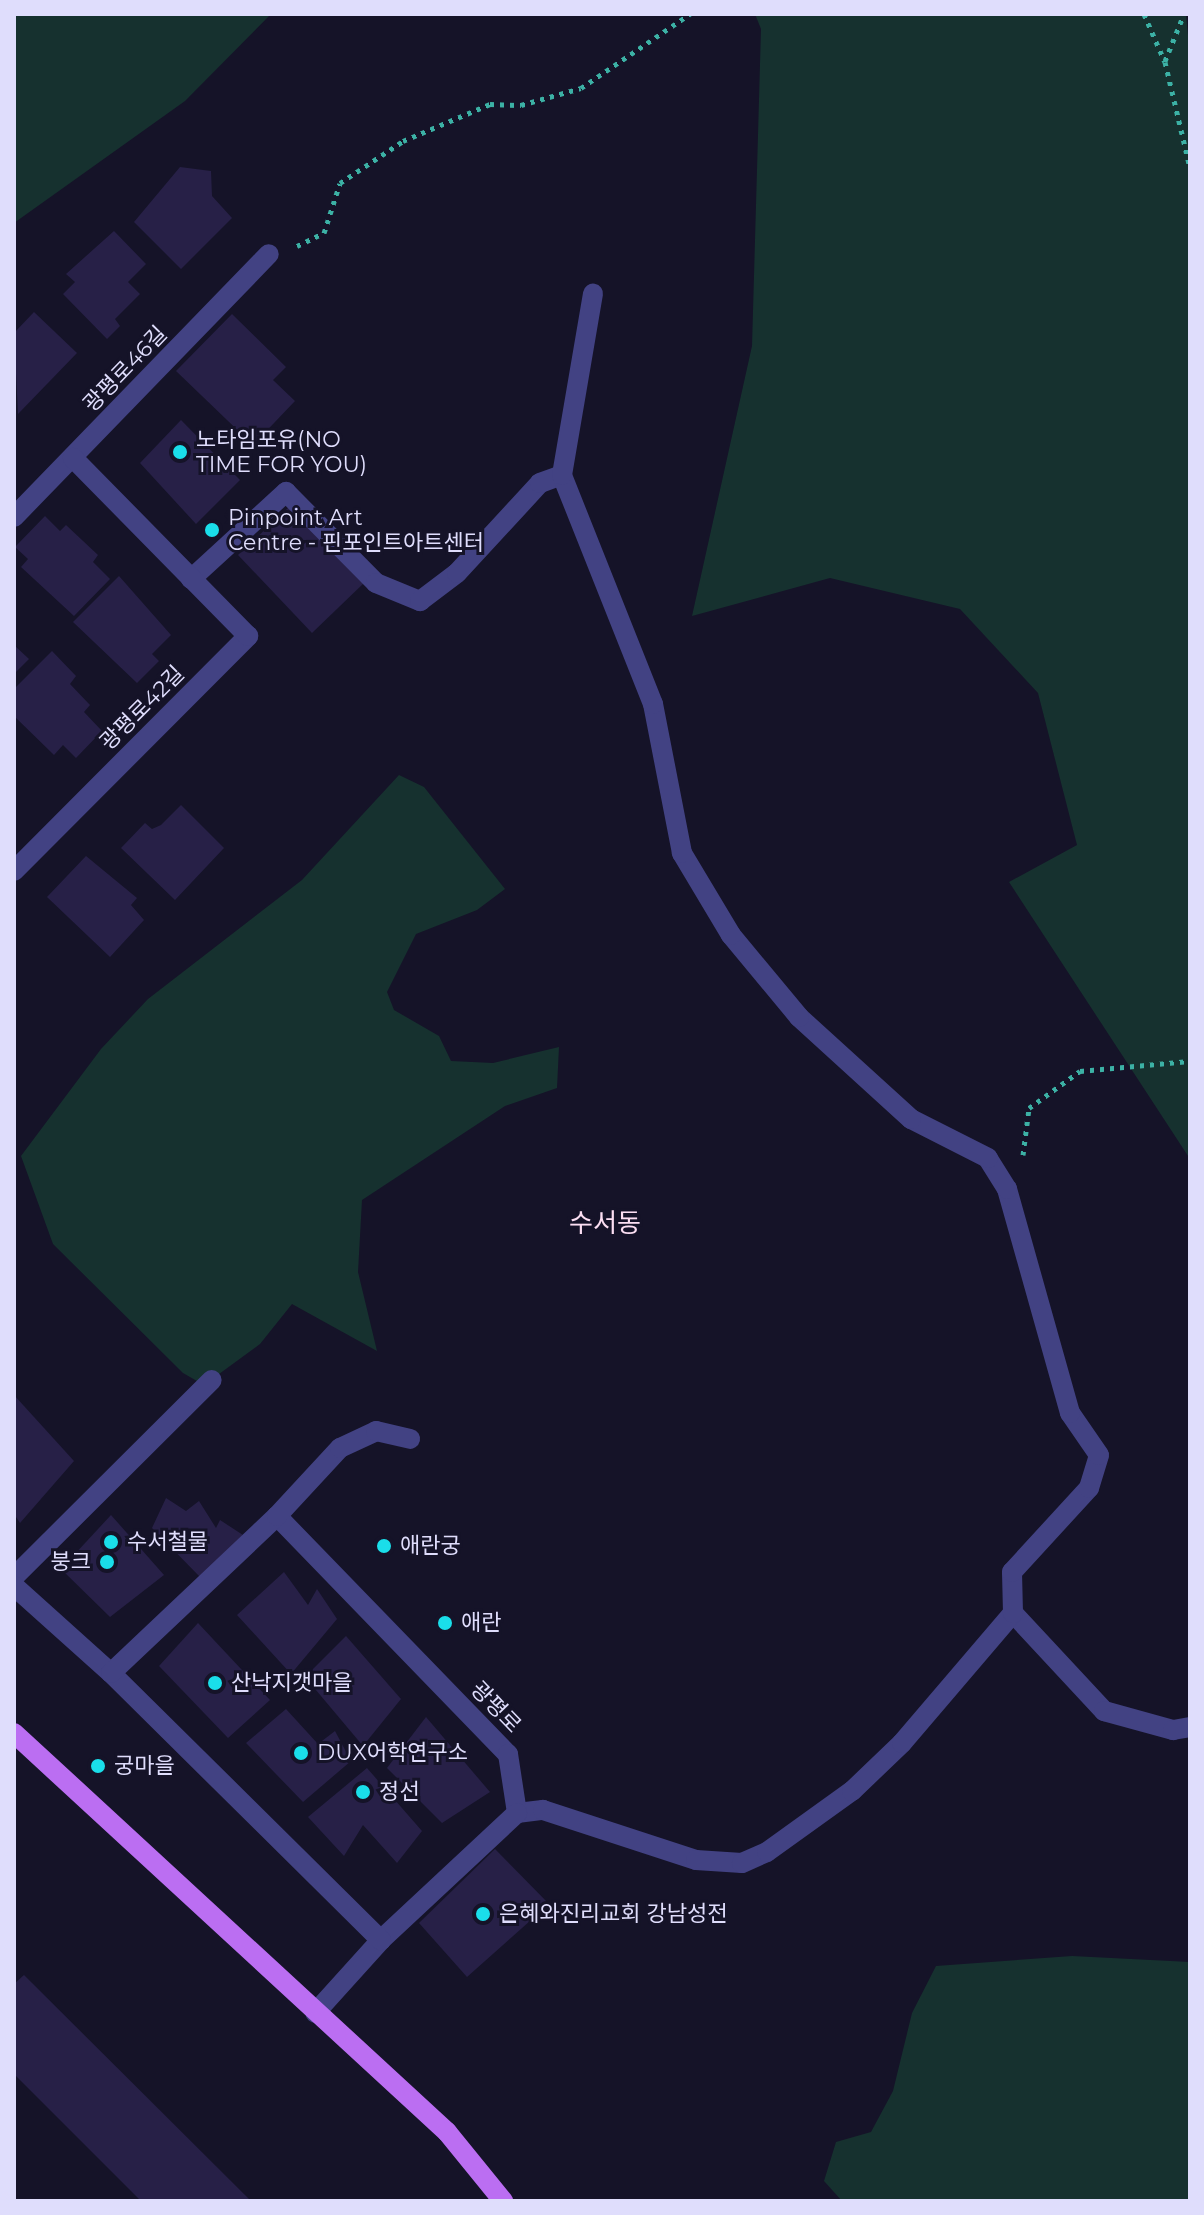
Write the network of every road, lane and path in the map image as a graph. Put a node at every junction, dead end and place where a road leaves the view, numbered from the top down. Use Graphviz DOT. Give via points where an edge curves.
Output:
graph roads {
  1 [pos="690,14"];
  2 [pos="1144,14"];
  3 [pos="1184,14"];
  4 [pos="1165,62"];
  5 [pos="1190,168"];
  6 [pos="269,254"];
  7 [pos="593,294"];
  8 [pos="73,458"];
  9 [pos="562,475"];
  10 [pos="14,517"];
  11 [pos="191,579"];
  12 [pos="14,871"];
  13 [pos="1190,1061"];
  14 [pos="1015,1216"];
  15 [pos="212,1380"];
  16 [pos="410,1439"];
  17 [pos="277,1516"];
  18 [pos="14,1577"];
  19 [pos="14,1586"];
  20 [pos="1013,1613"];
  21 [pos="111,1673"];
  22 [pos="1190,1727"];
  23 [pos="14,1733"];
  24 [pos="517,1813"];
  25 [pos="381,1940"];
  26 [pos="315,2013"];
  27 [pos="503,2201"];
  1 -- 6 [label="path" via="581,88 521,105 490,104 403,141 340,183 324,233"];
  2 -- 4 [label="path"];
  3 -- 4 [label="path"];
  4 -- 5 [label="path"];
  6 -- 8 [label="street, 광평로46길"];
  7 -- 9 [label="street"];
  8 -- 10 [label="street, 광평로46길"];
  8 -- 11 [label="street, 광평로42길"];
  9 -- 11 [label="street" via="540,483 457,573 420,601 376,583 286,492"];
  9 -- 14 [label="street" via="653,704 682,853 731,935 799,1017 911,1119 988,1158 1007,1189"];
  11 -- 12 [label="street, 광평로42길" via="248,636"];
  13 -- 14 [label="path" via="1080,1071 1029,1108"];
  14 -- 20 [label="street" via="1070,1413 1099,1455 1089,1488 1012,1572"];
  15 -- 18 [label="street"];
  16 -- 17 [label="street" via="363,1433 340,1448"];
  17 -- 21 [label="street"];
  17 -- 24 [label="street, 광평로" via="508,1754"];
  19 -- 21 [label="street"];
  20 -- 22 [label="street" via="1104,1711 1173,1730"];
  20 -- 24 [label="street" via="902,1743 852,1791 767,1852 742,1863 696,1860 543,1810"];
  21 -- 25 [label="street"];
  23 -- 26 [label="main road"];
  24 -- 25 [label="street"];
  25 -- 26 [label="street"];
  26 -- 27 [label="main road" via="447,2132"];
}
